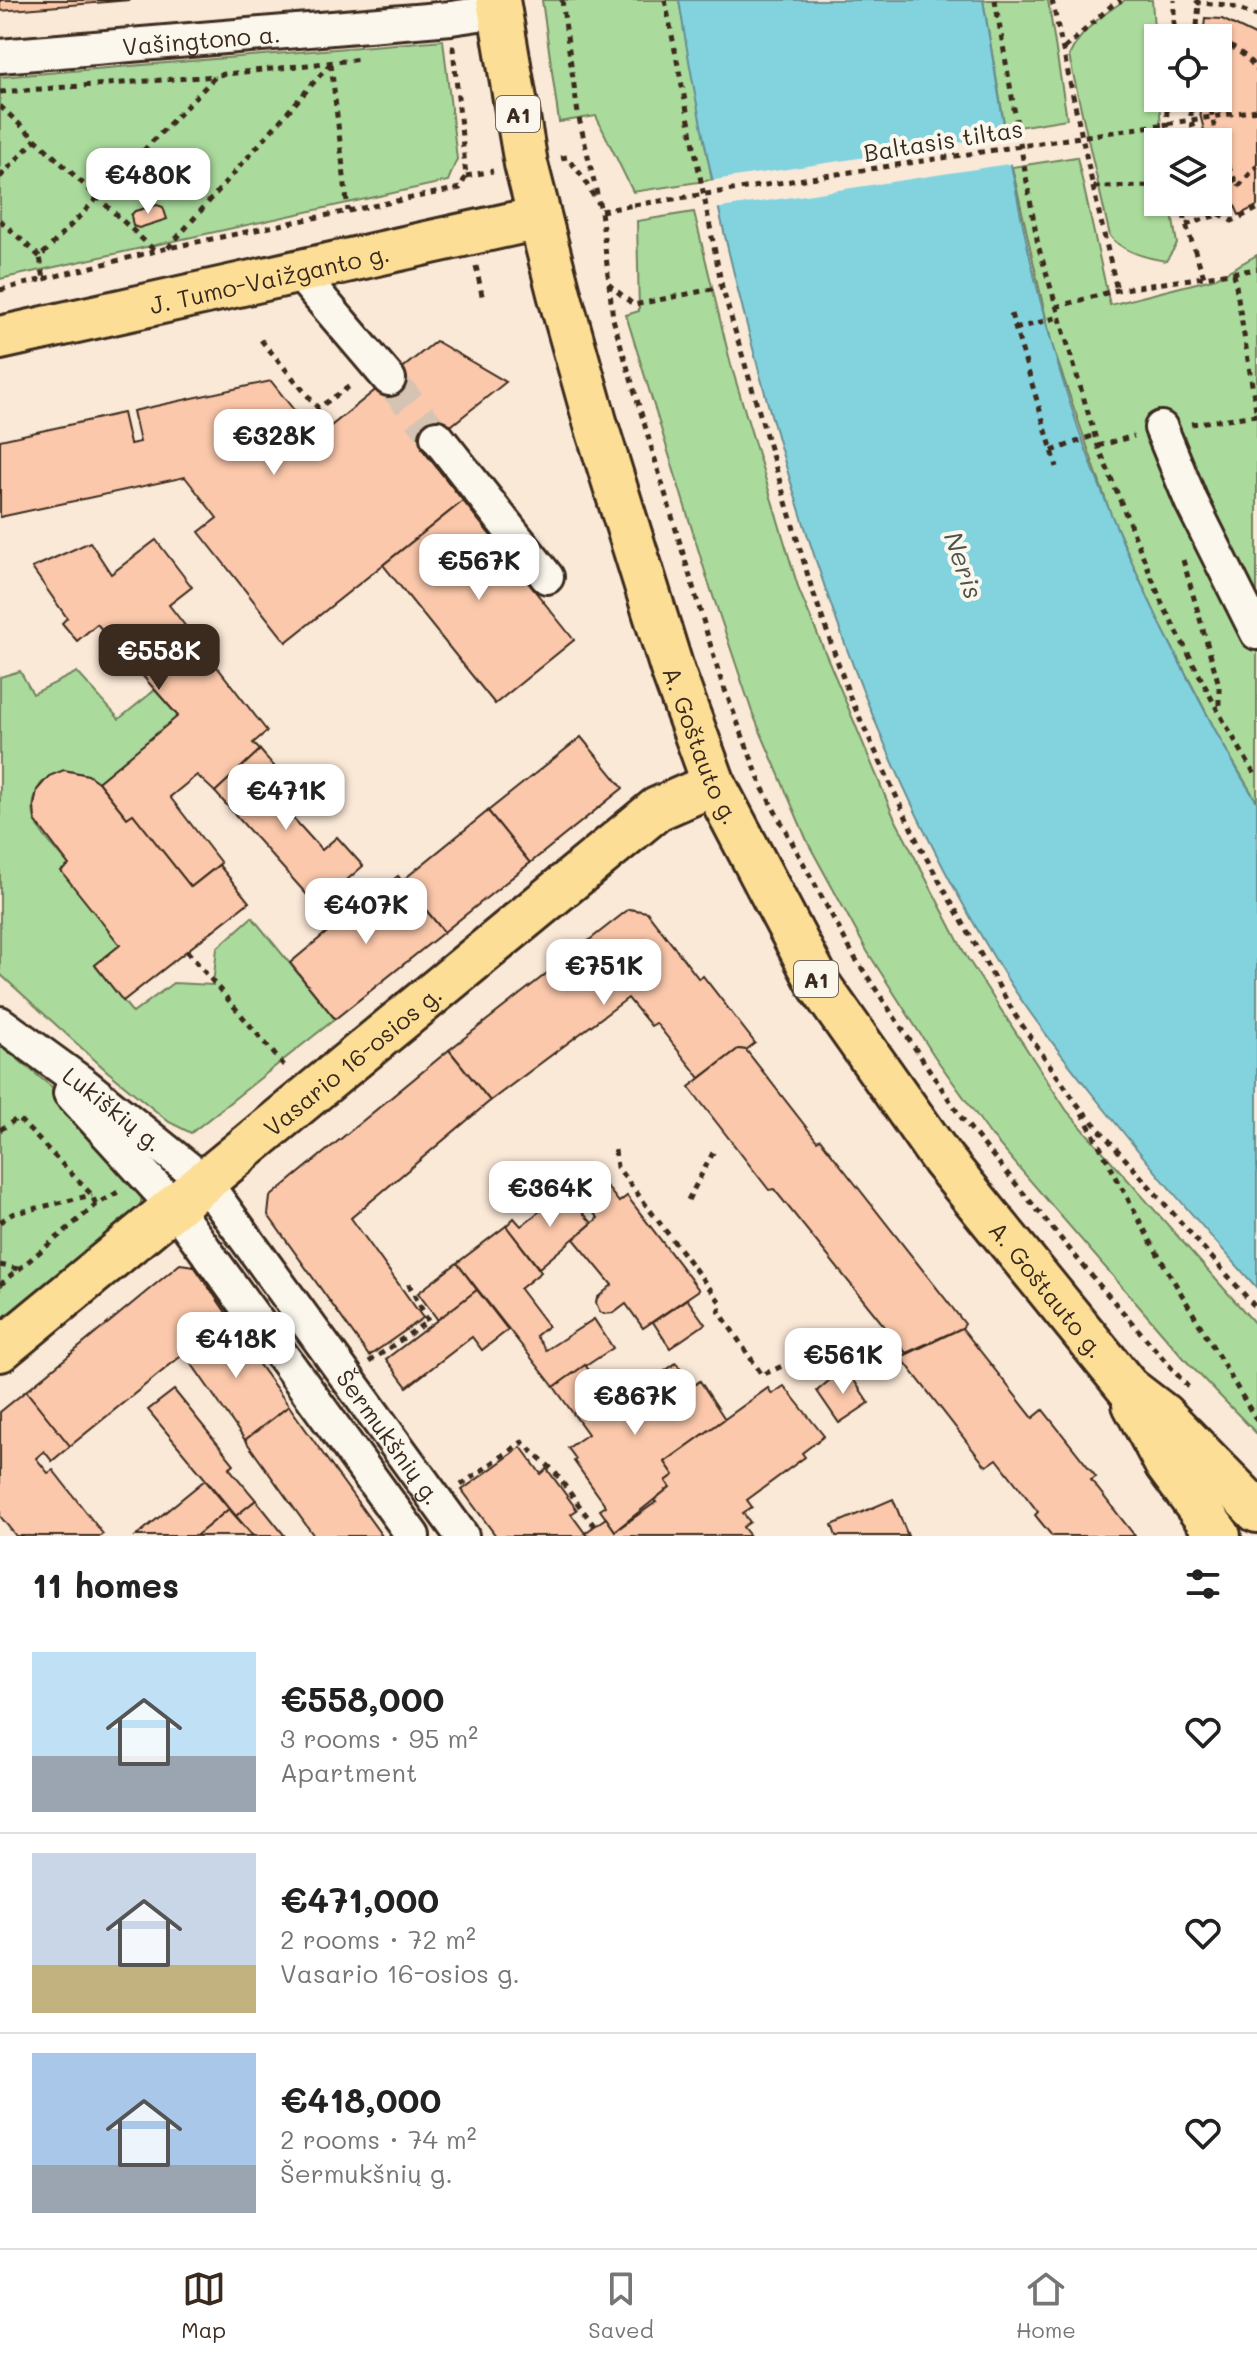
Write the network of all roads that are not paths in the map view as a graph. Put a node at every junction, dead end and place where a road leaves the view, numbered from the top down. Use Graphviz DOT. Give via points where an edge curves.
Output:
graph roads {
  1 [pos="498,5"];
  2 [pos="0,56"];
  3 [pos="539,218"];
  4 [pos="298,272"];
  5 [pos="0,338"];
  6 [pos="383,373"];
  7 [pos="1153,430"];
  8 [pos="437,437"];
  9 [pos="547,577"];
  10 [pos="1257,633"];
  11 [pos="714,784"];
  12 [pos="10,1031"];
  13 [pos="189,1194"];
  14 [pos="0,1350"];
  15 [pos="1128,1388"];
  16 [pos="1257,1511"];
  17 [pos="1257,1530"];
  18 [pos="413,1536"];
  19 [pos="462,1536"];
  20 [pos="1219,1536"];
  21 [pos="1250,1536"];
  1 -- 2 [label="street, Vašingtono a." via="451,18"];
  1 -- 3 [label="main road, A. Goštauto g. / A1"];
  3 -- 4 [label="main road, J. Tumo-Vaižganto g."];
  3 -- 11 [label="main road, A. Goštauto g. / A1" via="596,425"];
  4 -- 5 [label="main road, J. Tumo-Vaižganto g."];
  4 -- 6 [label="street"];
  7 -- 10 [label="street"];
  8 -- 9 [label="street"];
  11 -- 13 [label="main road, Vasario 16-osios g." via="657,809"];
  11 -- 15 [label="main road, A. Goštauto g. / A1" via="820,986 942,1159"];
  12 -- 13 [label="street, Lukiškių g." via="85,1085"];
  13 -- 14 [label="main road, Vasario 16-osios g."];
  13 -- 18 [label="street, Šermukšnių g."];
  13 -- 19 [label="street, Šermukšnių g." via="347,1378"];
  15 -- 16 [label="main road, A. Goštauto g. / A1" via="1163,1415"];
  15 -- 20 [label="main road, A. Goštauto g. / A1" via="1166,1464"];
  17 -- 21 [label="main road"];
}
